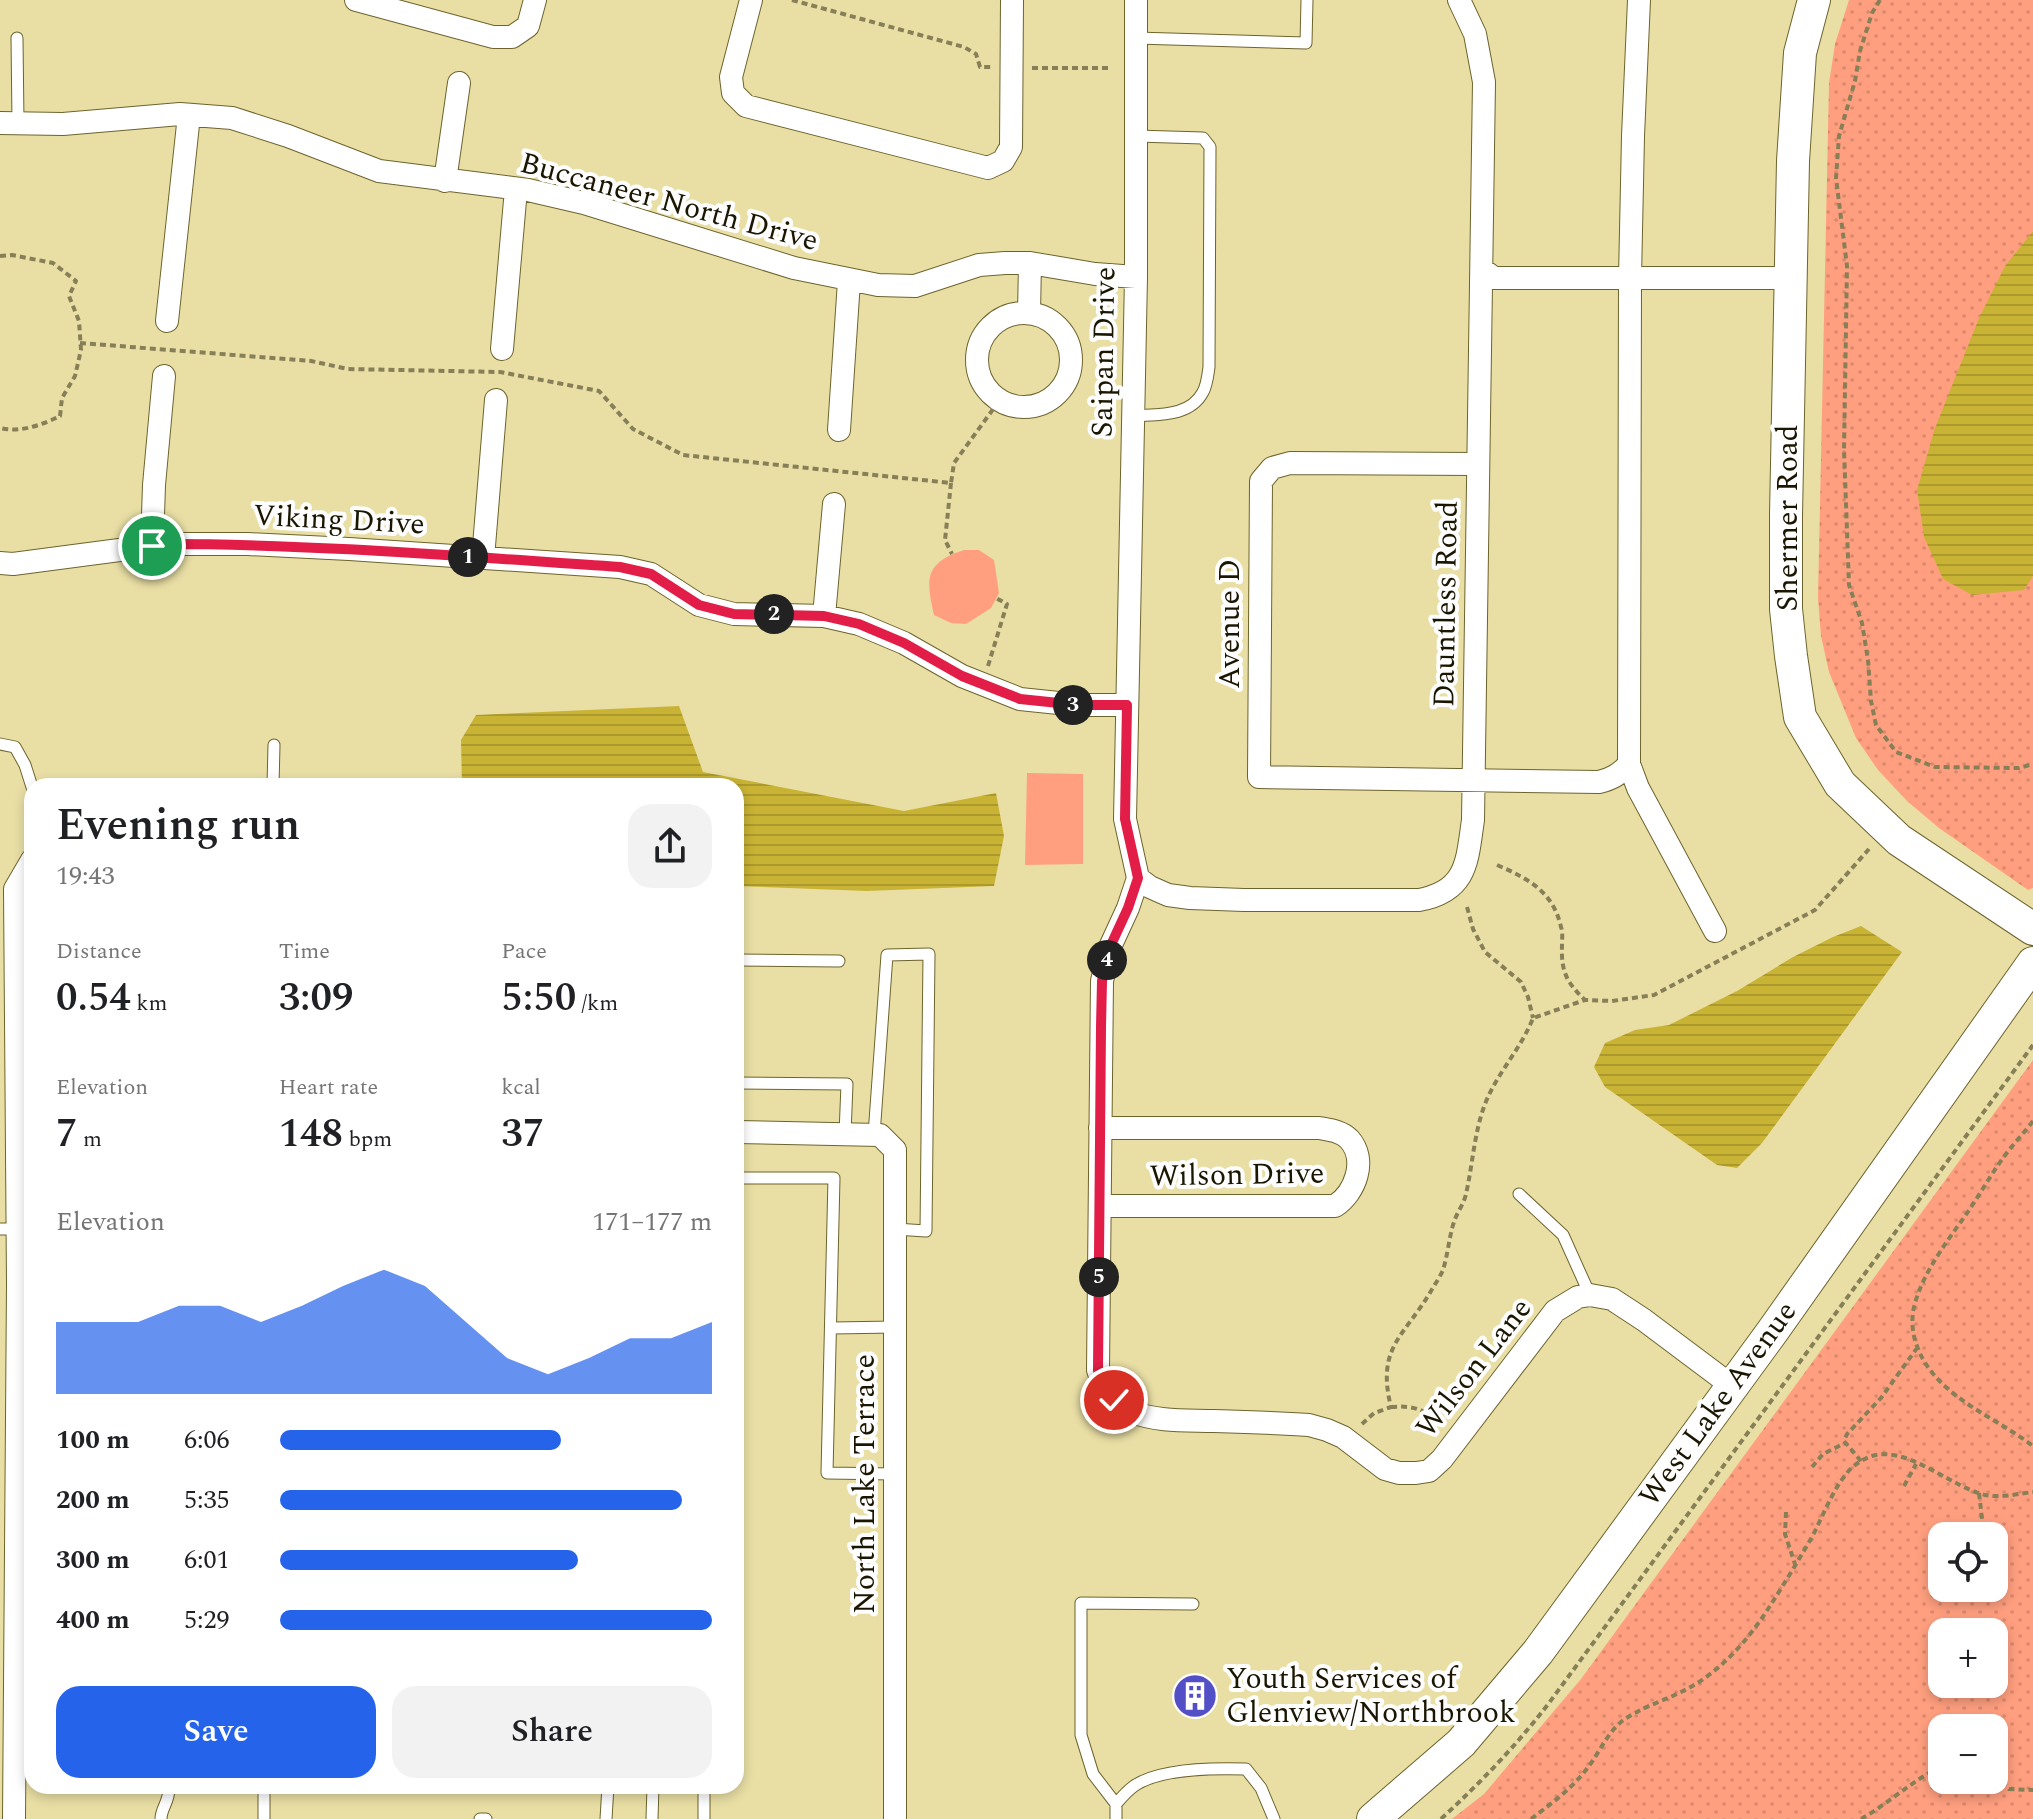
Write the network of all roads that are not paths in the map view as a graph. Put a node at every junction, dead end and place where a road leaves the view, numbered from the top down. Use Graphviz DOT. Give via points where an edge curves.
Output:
graph roads {
  1 [pos="356,0"];
  2 [pos="535,0"];
  3 [pos="751,0"];
  4 [pos="1012,0"];
  5 [pos="1136,0"];
  6 [pos="1307,0"];
  7 [pos="1459,0"];
  8 [pos="1639,0"];
  9 [pos="1814,0"];
  10 [pos="17,38"];
  11 [pos="1136,38"];
  12 [pos="459,83"];
  13 [pos="189,115"];
  14 [pos="9,123"];
  15 [pos="1136,136"];
  16 [pos="445,181"];
  17 [pos="516,189"];
  18 [pos="1030,263"];
  19 [pos="1482,269"];
  20 [pos="1136,277"];
  21 [pos="1630,278"];
  22 [pos="1791,278"];
  23 [pos="849,281"];
  24 [pos="1029,313"];
  25 [pos="167,321"];
  26 [pos="502,349"];
  27 [pos="164,376"];
  28 [pos="496,400"];
  29 [pos="1134,416"];
  30 [pos="839,430"];
  31 [pos="1478,464"];
  32 [pos="834,504"];
  33 [pos="152,546"];
  34 [pos="483,558"];
  35 [pos="0,563"];
  36 [pos="824,616"];
  37 [pos="1127,705"];
  38 [pos="0,744"];
  39 [pos="274,745"];
  40 [pos="1629,764"];
  41 [pos="29,778"];
  42 [pos="273,778"];
  43 [pos="1474,780"];
  44 [pos="1138,878"];
  45 [pos="24,880"];
  46 [pos="2033,929"];
  47 [pos="1715,931"];
  48 [pos="744,960"];
  49 [pos="839,961"];
  50 [pos="2033,963"];
  51 [pos="8,1040"];
  52 [pos="24,1062"];
  53 [pos="744,1083"];
  54 [pos="24,1119"];
  55 [pos="1100,1128"];
  56 [pos="744,1132"];
  57 [pos="845,1134"];
  58 [pos="874,1135"];
  59 [pos="744,1178"];
  60 [pos="1519,1194"];
  61 [pos="1100,1206"];
  62 [pos="20,1223"];
  63 [pos="895,1229"];
  64 [pos="1590,1295"];
  65 [pos="895,1327"];
  66 [pos="832,1328"];
  67 [pos="1732,1386"];
  68 [pos="895,1474"];
  69 [pos="8,1526"];
  70 [pos="1193,1604"];
  71 [pos="24,1613"];
  72 [pos="8,1677"];
  73 [pos="169,1794"];
  74 [pos="264,1794"];
  75 [pos="608,1794"];
  76 [pos="653,1794"];
  77 [pos="704,1794"];
  78 [pos="1116,1804"];
  79 [pos="14,1819"];
  80 [pos="161,1819"];
  81 [pos="264,1819"];
  82 [pos="606,1819"];
  83 [pos="652,1819"];
  84 [pos="704,1819"];
  85 [pos="895,1819"];
  86 [pos="1116,1819"];
  87 [pos="1274,1819"];
  88 [pos="1373,1819"];
  1 -- 2 [label="street" via="493,37 512,37 528,26"];
  3 -- 4 [label="street" via="731,77 733,93 746,106 988,168 1003,161 1011,147"];
  5 -- 11 [label="street, Saipan Drive"];
  6 -- 11 [label="lane" via="1306,43"];
  7 -- 19 [label="street, Dauntless Road" via="1475,34 1484,82"];
  8 -- 21 [label="street"];
  9 -- 22 [label="street, Shermer Road" via="1800,53"];
  10 -- 14 [label="lane"];
  11 -- 15 [label="street, Saipan Drive"];
  12 -- 16 [label="street"];
  13 -- 14 [label="street, Buccaneer North Drive"];
  13 -- 16 [label="street, Buccaneer North Drive" via="232,118 379,171"];
  13 -- 25 [label="street"];
  15 -- 20 [label="street, Saipan Drive"];
  15 -- 29 [label="lane" via="1203,138 1210,147 1209,367 1203,392 1187,409"];
  16 -- 17 [label="street, Buccaneer North Drive"];
  17 -- 23 [label="street, Buccaneer North Drive" via="584,203"];
  17 -- 26 [label="street"];
  18 -- 20 [label="street, Buccaneer North Drive"];
  18 -- 23 [label="street, Buccaneer North Drive" via="979,265 915,286"];
  18 -- 24 [label="street"];
  19 -- 21 [label="street" via="1494,278"];
  19 -- 31 [label="street, Dauntless Road"];
  20 -- 29 [label="street, Saipan Drive"];
  21 -- 22 [label="street"];
  21 -- 40 [label="street"];
  22 -- 46 [label="street, Shermer Road" via="1786,609 1800,717 1840,784 1899,840"];
  23 -- 30 [label="street"];
  24 -- 24 [label="street" via="1008,315 992,325 980,340 976,358 989,393 1022,408 1056,395 1072,363 1060,329"];
  27 -- 33 [label="street"];
  28 -- 34 [label="street"];
  29 -- 37 [label="street, Saipan Drive"];
  31 -- 43 [label="street, Dauntless Road"];
  31 -- 43 [label="street, Avenue D" via="1290,463 1272,468 1261,481 1260,496 1259,777"];
  32 -- 36 [label="street"];
  33 -- 34 [label="street, Viking Drive" via="248,544"];
  33 -- 35 [label="street, Viking Drive"];
  34 -- 36 [label="street, Viking Drive" via="620,567 651,574 699,605 734,614"];
  36 -- 37 [label="street, Viking Drive" via="904,643 962,676 1020,699"];
  37 -- 44 [label="street, Saipan Drive" via="1125,819"];
  38 -- 41 [label="lane" via="15,747"];
  39 -- 42 [label="lane"];
  40 -- 43 [label="street" via="1599,782"];
  40 -- 47 [label="street"];
  43 -- 44 [label="street, Dauntless Road" via="1462,876 1429,898 1190,898 1168,895"];
  44 -- 55 [label="street, Wilson Lane" via="1102,981"];
  45 -- 51 [label="street"];
  48 -- 49 [label="lane"];
  50 -- 67 [label="street, West Lake Avenue"];
  51 -- 52 [label="street"];
  52 -- 54 [label="street"];
  53 -- 57 [label="lane" via="847,1084"];
  54 -- 62 [label="street"];
  55 -- 61 [label="street, Wilson Lane"];
  55 -- 61 [label="street, Wilson Drive" via="1319,1128 1349,1139 1358,1161 1354,1186 1335,1206"];
  56 -- 57 [label="street"];
  57 -- 58 [label="street"];
  58 -- 63 [label="street, North Lake Terrace" via="895,1150"];
  58 -- 63 [label="lane" via="887,955 929,954 926,1231"];
  59 -- 66 [label="lane" via="834,1178"];
  60 -- 64 [label="lane" via="1563,1235"];
  61 -- 64 [label="street, Wilson Lane" via="1098,1370 1114,1400 1148,1416 1309,1425 1343,1437 1385,1469 1399,1473 1429,1471 1442,1459 1555,1311"];
  62 -- 69 [label="street"];
  63 -- 65 [label="street, North Lake Terrace"];
  64 -- 67 [label="street" via="1612,1299"];
  65 -- 66 [label="lane"];
  65 -- 68 [label="street, North Lake Terrace"];
  66 -- 68 [label="lane" via="827,1473"];
  67 -- 88 [label="street, West Lake Avenue" via="1538,1652 1461,1743"];
  68 -- 85 [label="street, North Lake Terrace"];
  69 -- 71 [label="street"];
  70 -- 78 [label="lane" via="1081,1603 1081,1735 1093,1774"];
  71 -- 72 [label="street"];
  72 -- 79 [label="street"];
  73 -- 80 [label="lane"];
  74 -- 81 [label="lane"];
  75 -- 82 [label="lane"];
  76 -- 83 [label="lane"];
  77 -- 84 [label="lane"];
  78 -- 86 [label="lane"];
  78 -- 87 [label="lane" via="1136,1784 1157,1777 1246,1769"];
}
